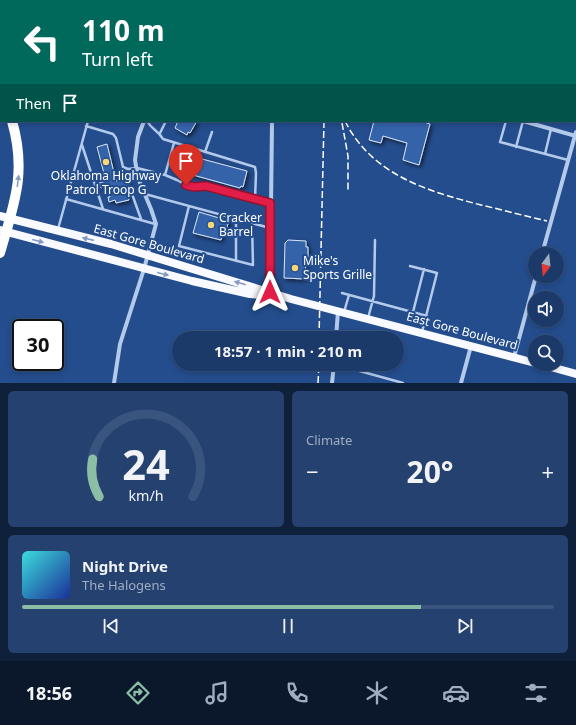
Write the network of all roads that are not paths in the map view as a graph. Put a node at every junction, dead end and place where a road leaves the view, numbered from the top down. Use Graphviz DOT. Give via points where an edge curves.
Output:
graph roads {
  1 [pos="12,122"];
  2 [pos="88,122"];
  3 [pos="145,122"];
  4 [pos="146,122"];
  5 [pos="166,122"];
  6 [pos="272,122"];
  7 [pos="506,122"];
  8 [pos="523,122"];
  9 [pos="527,122"];
  10 [pos="86,126"];
  11 [pos="552,129"];
  12 [pos="212,132"];
  13 [pos="160,133"];
  14 [pos="576,135"];
  15 [pos="174,143"];
  16 [pos="81,144"];
  17 [pos="516,147"];
  18 [pos="205,152"];
  19 [pos="545,154"];
  20 [pos="568,160"];
  21 [pos="136,168"];
  22 [pos="165,175"];
  23 [pos="132,194"];
  24 [pos="145,194"];
  25 [pos="66,199"];
  26 [pos="255,199"];
  27 [pos="270,203"];
  28 [pos="189,206"];
  29 [pos="103,209"];
  30 [pos="5,217"];
  31 [pos="236,218"];
  32 [pos="141,220"];
  33 [pos="252,223"];
  34 [pos="156,224"];
  35 [pos="270,228"];
  36 [pos="3,231"];
  37 [pos="57,232"];
  38 [pos="375,240"];
  39 [pos="54,245"];
  40 [pos="544,247"];
  41 [pos="0,253"];
  42 [pos="148,256"];
  43 [pos="236,261"];
  44 [pos="410,266"];
  45 [pos="144,269"];
  46 [pos="424,269"];
  47 [pos="534,283"];
  48 [pos="270,294"];
  49 [pos="342,294"];
  50 [pos="349,295"];
  51 [pos="372,301"];
  52 [pos="341,312"];
  53 [pos="413,312"];
  54 [pos="427,316"];
  55 [pos="368,318"];
  56 [pos="337,331"];
  57 [pos="422,333"];
  58 [pos="471,346"];
  59 [pos="514,357"];
  60 [pos="528,361"];
  61 [pos="333,371"];
  62 [pos="359,371"];
  63 [pos="564,371"];
  64 [pos="576,374"];
  65 [pos="114,383"];
  66 [pos="332,383"];
  67 [pos="403,383"];
  68 [pos="462,383"];
  30 -- 1 [label="highway, one-way" via="17,193 19,172 18,148"];
  2 -- 10 [label="lane"];
  3 -- 21 [label="street" via="138,137"];
  4 -- 13 [label="lane"];
  5 -- 13 [label="lane"];
  6 -- 27 [label="street"];
  7 -- 17 [label="lane" via="500,142"];
  8 -- 17 [label="lane"];
  9 -- 11 [label="street"];
  10 -- 16 [label="lane"];
  10 -- 21 [label="lane" via="113,134 123,166 128,169"];
  11 -- 14 [label="street"];
  11 -- 19 [label="lane"];
  12 -- 18 [label="lane"];
  13 -- 15 [label="lane" via="163,140"];
  14 -- 20 [label="street"];
  15 -- 18 [label="lane"];
  15 -- 22 [label="lane"];
  16 -- 25 [label="lane"];
  16 -- 29 [label="lane"];
  17 -- 19 [label="lane"];
  18 -- 26 [label="lane" via="255,167"];
  19 -- 20 [label="lane"];
  20 -- 40 [label="street"];
  21 -- 22 [label="lane"];
  21 -- 24 [label="street"];
  22 -- 26 [label="lane" via="186,185 206,186"];
  23 -- 32 [label="lane"];
  24 -- 28 [label="lane"];
  24 -- 34 [label="street"];
  25 -- 29 [label="lane"];
  25 -- 37 [label="lane"];
  26 -- 27 [label="lane"];
  27 -- 35 [label="street"];
  28 -- 31 [label="lane"];
  28 -- 43 [label="lane" via="179,246"];
  29 -- 32 [label="lane"];
  30 -- 36 [label="highway"];
  30 -- 37 [label="main road, East Gore Boulevard"];
  31 -- 33 [label="lane"];
  31 -- 43 [label="lane"];
  32 -- 34 [label="lane"];
  33 -- 35 [label="lane"];
  33 -- 43 [label="lane" via="253,265"];
  34 -- 42 [label="street"];
  35 -- 48 [label="street"];
  36 -- 39 [label="main road, East Gore Boulevard, one-way"];
  36 -- 41 [label="highway"];
  37 -- 39 [label="main road"];
  42 -- 37 [label="main road, East Gore Boulevard, one-way" via="111,244"];
  38 -- 51 [label="lane"];
  39 -- 45 [label="main road, East Gore Boulevard"];
  42 -- 45 [label="street"];
  48 -- 42 [label="main road, East Gore Boulevard, one-way"];
  44 -- 46 [label="lane"];
  45 -- 48 [label="main road, East Gore Boulevard, one-way" via="250,294"];
  45 -- 65 [label="street" via="120,344"];
  46 -- 53 [label="lane"];
  46 -- 54 [label="lane" via="437,273"];
  47 -- 59 [label="street"];
  48 -- 52 [label="main road, East Gore Boulevard"];
  49 -- 50 [label="lane"];
  50 -- 51 [label="lane"];
  50 -- 52 [label="lane"];
  51 -- 53 [label="lane"];
  51 -- 55 [label="lane"];
  52 -- 55 [label="main road, East Gore Boulevard"];
  52 -- 56 [label="street"];
  53 -- 54 [label="lane"];
  54 -- 57 [label="lane"];
  55 -- 57 [label="main road, East Gore Boulevard"];
  57 -- 58 [label="main road, East Gore Boulevard"];
  58 -- 59 [label="main road, East Gore Boulevard"];
  58 -- 68 [label="street"];
  59 -- 60 [label="main road, East Gore Boulevard"];
  61 -- 66 [label="street"];
  62 -- 67 [label="lane"];
  63 -- 64 [label="main road"];
}
